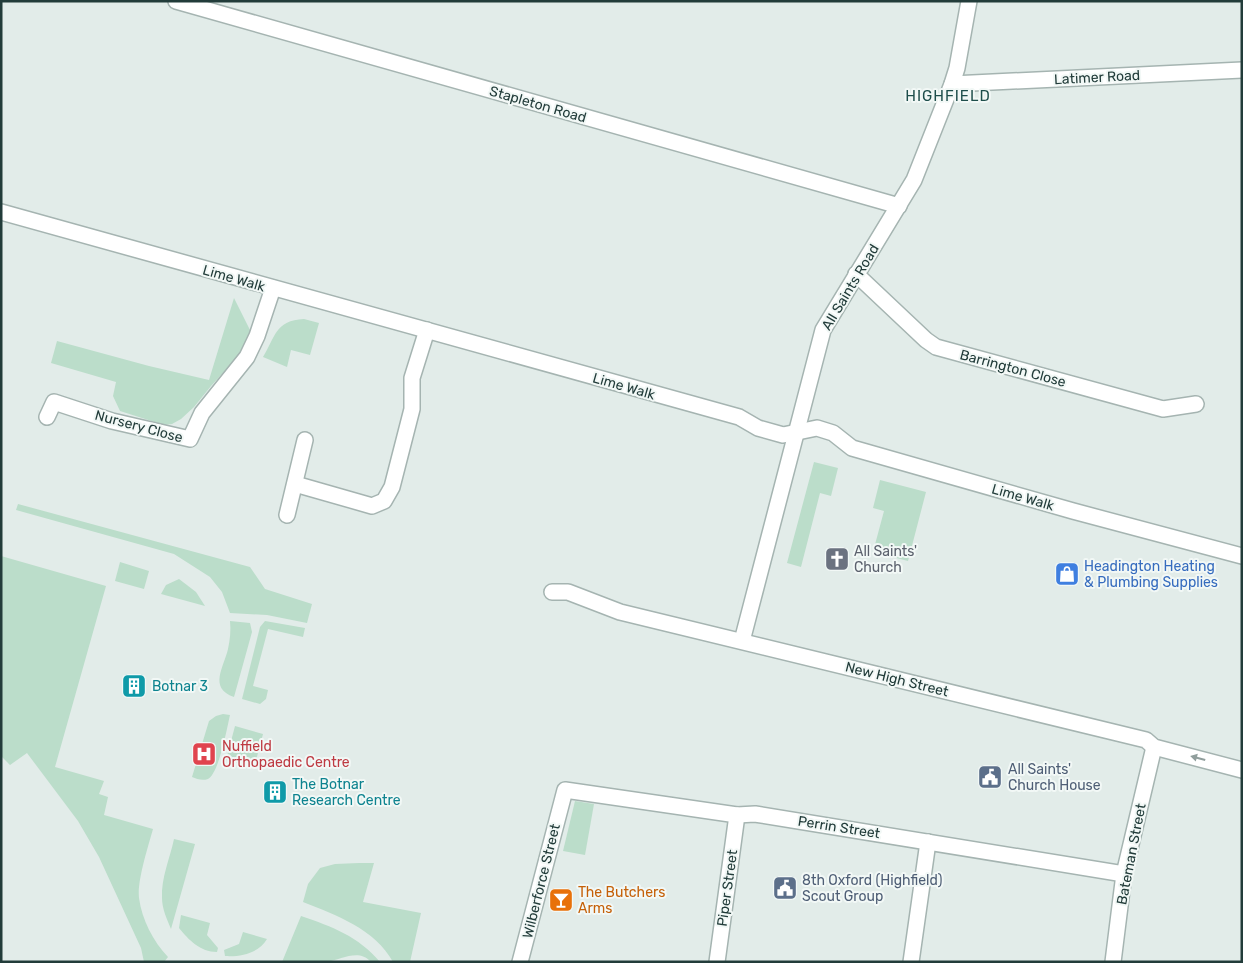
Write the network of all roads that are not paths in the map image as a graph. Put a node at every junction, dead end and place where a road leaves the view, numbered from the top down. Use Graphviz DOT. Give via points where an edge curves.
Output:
graph roads {
  1 [pos="176,1"];
  2 [pos="969,1"];
  3 [pos="1242,70"];
  4 [pos="952,84"];
  5 [pos="899,206"];
  6 [pos="1,212"];
  7 [pos="856,274"];
  8 [pos="273,288"];
  9 [pos="426,330"];
  10 [pos="1196,404"];
  11 [pos="46,417"];
  12 [pos="797,433"];
  13 [pos="305,440"];
  14 [pos="295,484"];
  15 [pos="287,515"];
  16 [pos="1242,556"];
  17 [pos="552,592"];
  18 [pos="742,641"];
  19 [pos="1154,747"];
  20 [pos="1242,770"];
  21 [pos="561,800"];
  22 [pos="737,815"];
  23 [pos="928,842"];
  24 [pos="1124,874"];
  25 [pos="520,962"];
  26 [pos="716,962"];
  27 [pos="911,962"];
  28 [pos="1113,962"];
  1 -- 5 [label="street, Stapleton Road"];
  2 -- 4 [label="street, All Saints Road"];
  3 -- 4 [label="street, Latimer Road"];
  4 -- 5 [label="street, All Saints Road" via="914,180"];
  5 -- 7 [label="street, All Saints Road"];
  6 -- 8 [label="street, Lime Walk"];
  7 -- 10 [label="street, Barrington Close" via="936,347 1163,409"];
  7 -- 12 [label="street, All Saints Road" via="823,330"];
  8 -- 9 [label="street, Lime Walk"];
  8 -- 11 [label="street, Nursery Close" via="247,357 202,413 190,439 112,421 54,402"];
  9 -- 12 [label="street, Lime Walk" via="739,417 758,428 783,435"];
  9 -- 14 [label="street" via="412,378 412,410 392,487 384,501 372,506"];
  12 -- 16 [label="street, Lime Walk" via="817,428 833,433 852,448"];
  12 -- 18 [label="street, All Saints Road"];
  13 -- 14 [label="street"];
  14 -- 15 [label="street"];
  17 -- 18 [label="street, New High Street" via="568,592 620,612"];
  18 -- 19 [label="street, New High Street" via="1146,740"];
  20 -- 19 [label="street, New High Street, one-way"];
  19 -- 24 [label="street, Bateman Street"];
  21 -- 22 [label="street, Perrin Street" via="565,790"];
  21 -- 25 [label="street, Wilberforce Street"];
  22 -- 23 [label="street, Perrin Street" via="755,814"];
  22 -- 26 [label="street, Piper Street"];
  23 -- 24 [label="street, Perrin Street"];
  23 -- 27 [label="street"];
  24 -- 28 [label="street, Bateman Street"];
}
